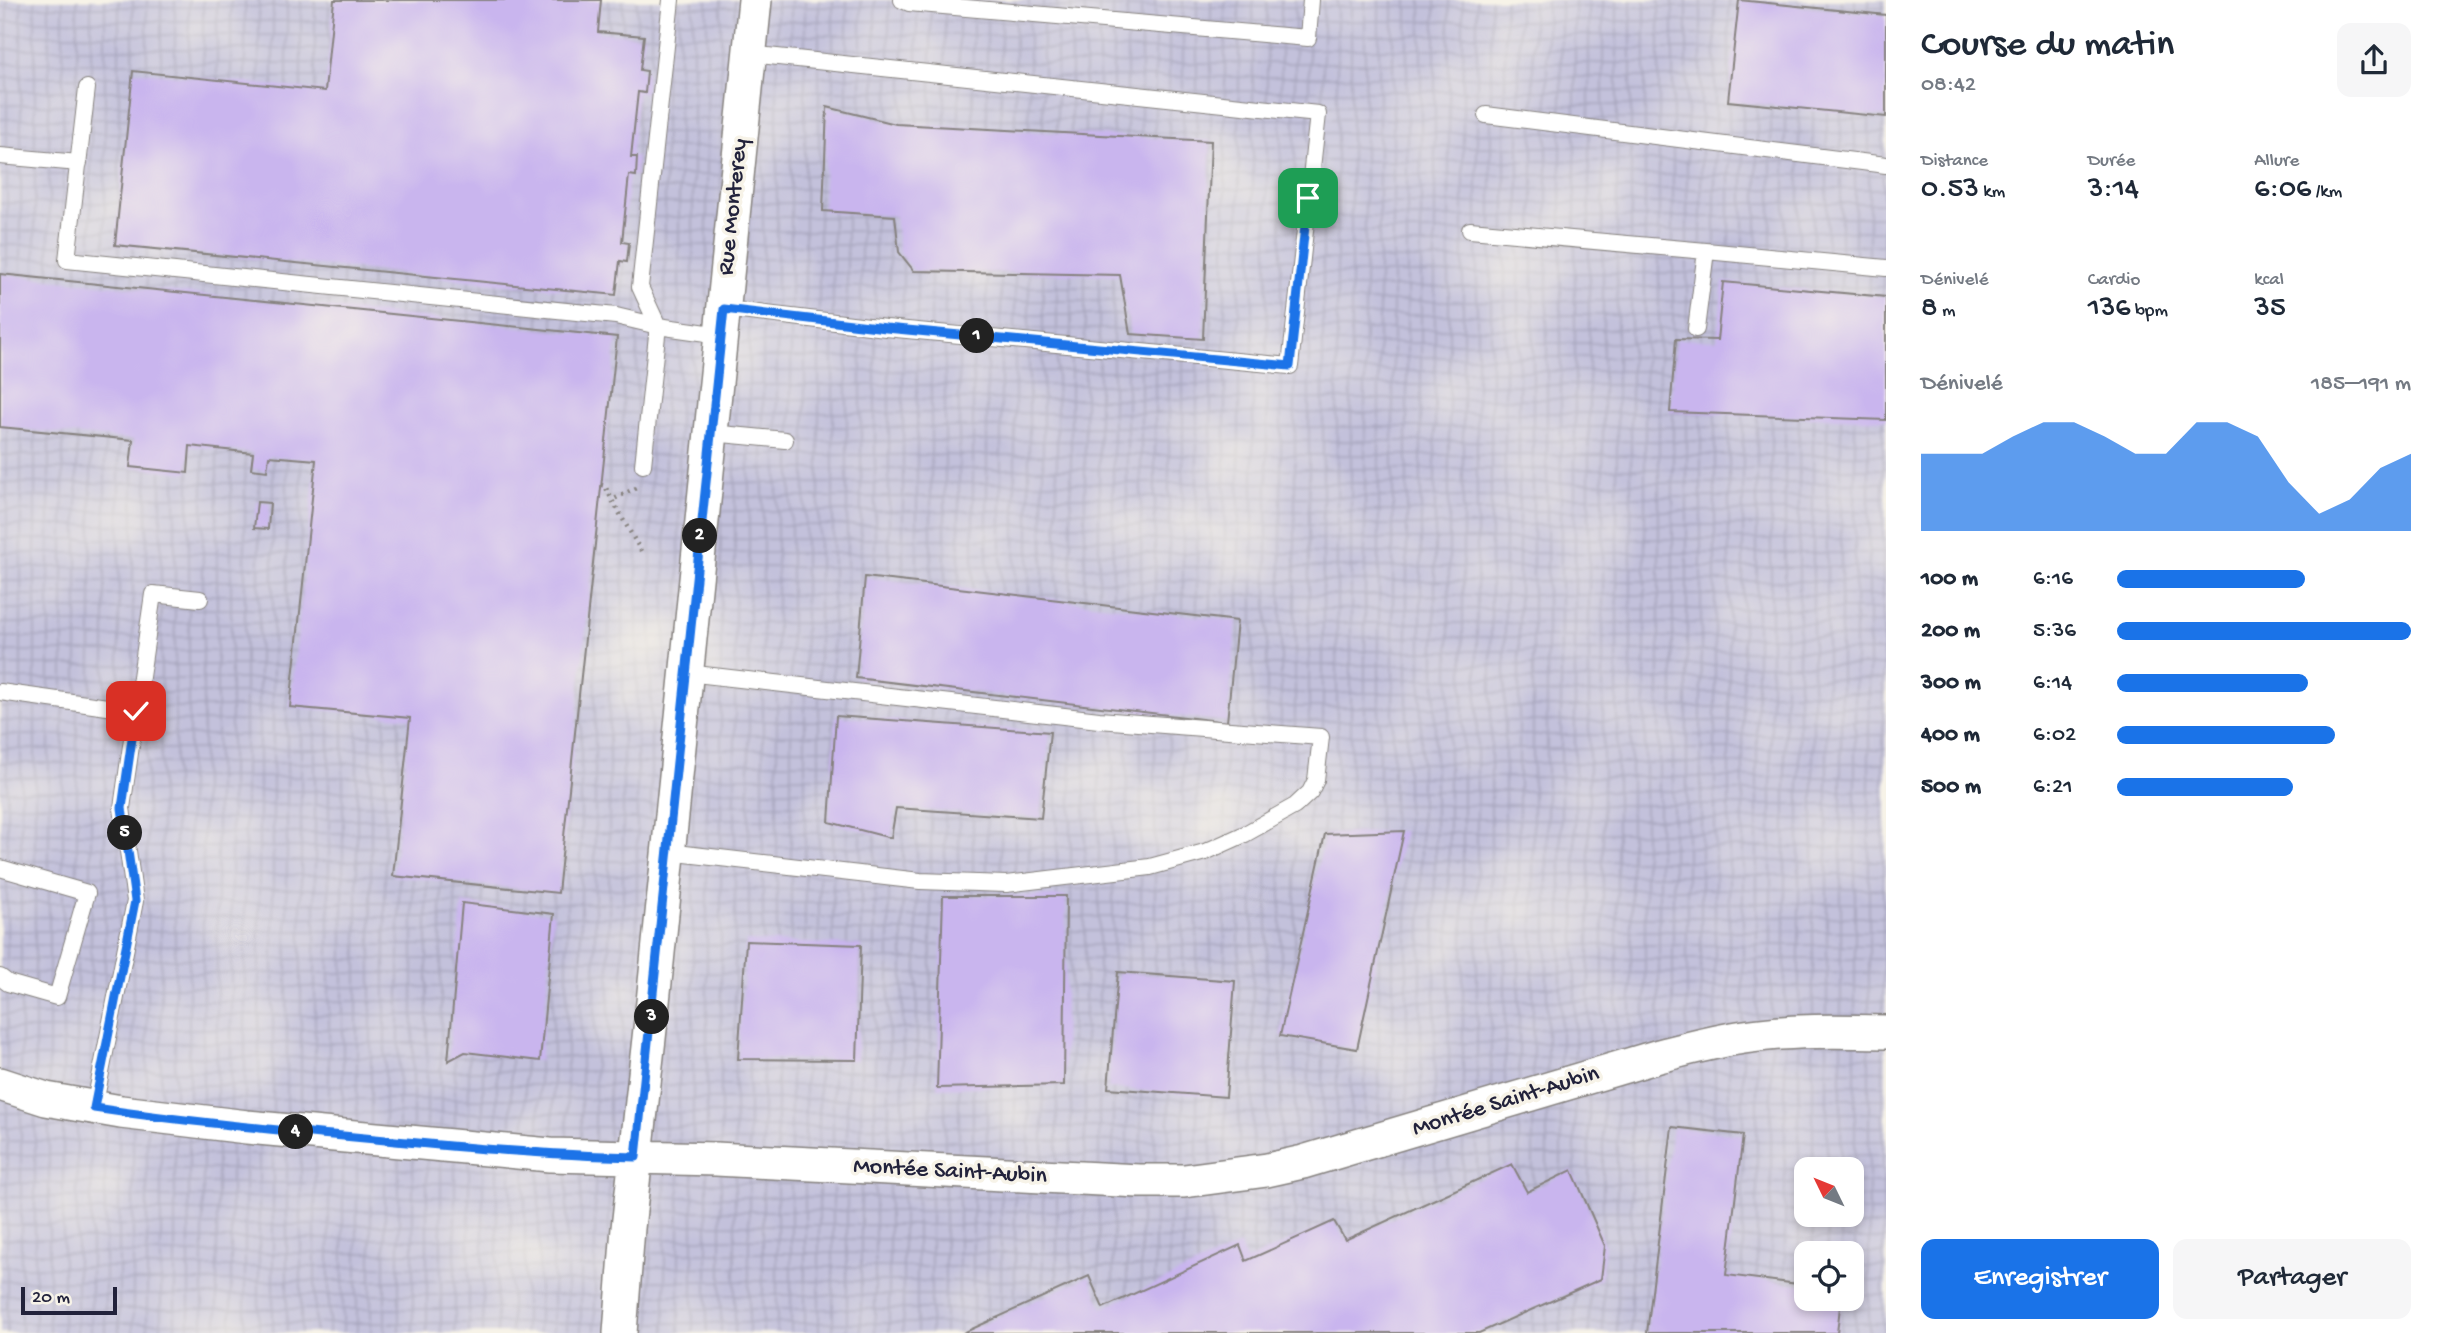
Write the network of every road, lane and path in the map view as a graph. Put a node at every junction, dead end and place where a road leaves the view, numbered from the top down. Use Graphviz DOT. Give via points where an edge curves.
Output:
graph roads {
  1 [pos="671,0"];
  2 [pos="755,0"];
  3 [pos="902,0"];
  4 [pos="1311,0"];
  5 [pos="749,54"];
  6 [pos="87,88"];
  7 [pos="1486,115"];
  8 [pos="0,156"];
  9 [pos="79,163"];
  10 [pos="1886,165"];
  11 [pos="1471,230"];
  12 [pos="1706,251"];
  13 [pos="1886,268"];
  14 [pos="722,322"];
  15 [pos="658,326"];
  16 [pos="1696,330"];
  17 [pos="711,433"];
  18 [pos="785,440"];
  19 [pos="643,465"];
  20 [pos="642,484"];
  21 [pos="601,485"];
  22 [pos="612,500"];
  23 [pos="641,551"];
  24 [pos="200,599"];
  25 [pos="687,673"];
  26 [pos="0,692"];
  27 [pos="136,711"];
  28 [pos="668,852"];
  29 [pos="0,868"];
  30 [pos="0,977"];
  31 [pos="1886,1032"];
  32 [pos="0,1084"];
  33 [pos="94,1108"];
  34 [pos="636,1157"];
  35 [pos="621,1333"];
  1 -- 15 [label="lane" via="640,287"];
  2 -- 5 [label="street, Rue Monterey"];
  3 -- 4 [label="lane" via="1308,38"];
  5 -- 14 [label="street, Rue Monterey"];
  5 -- 14 [label="lane" via="1318,114 1290,366 886,328"];
  6 -- 9 [label="lane"];
  7 -- 10 [label="lane"];
  8 -- 9 [label="lane"];
  9 -- 15 [label="lane" via="67,260 616,316"];
  11 -- 12 [label="lane"];
  12 -- 13 [label="lane"];
  12 -- 16 [label="lane"];
  14 -- 15 [label="lane"];
  14 -- 17 [label="street, Rue Monterey"];
  15 -- 19 [label="lane"];
  17 -- 18 [label="lane"];
  17 -- 25 [label="street, Rue Monterey"];
  20 -- 22 [label="path"];
  21 -- 22 [label="path"];
  22 -- 23 [label="path"];
  24 -- 27 [label="lane" via="153,594"];
  25 -- 28 [label="street, Rue Monterey"];
  25 -- 28 [label="lane" via="1099,720 1321,737 1319,757 1310,792 1295,806 1205,852 1150,867 982,883 920,881"];
  26 -- 27 [label="lane"];
  27 -- 33 [label="lane" via="122,808 135,901"];
  28 -- 34 [label="street, Rue Monterey"];
  29 -- 30 [label="lane" via="87,893 57,998 8,984"];
  31 -- 34 [label="street, Montée Saint-Aubin" via="1790,1032 1705,1045 1303,1162 1184,1181"];
  32 -- 33 [label="street, Montée Saint-Aubin"];
  33 -- 34 [label="street, Montée Saint-Aubin" via="458,1148"];
  34 -- 35 [label="street, Rue Monterey"];
}
